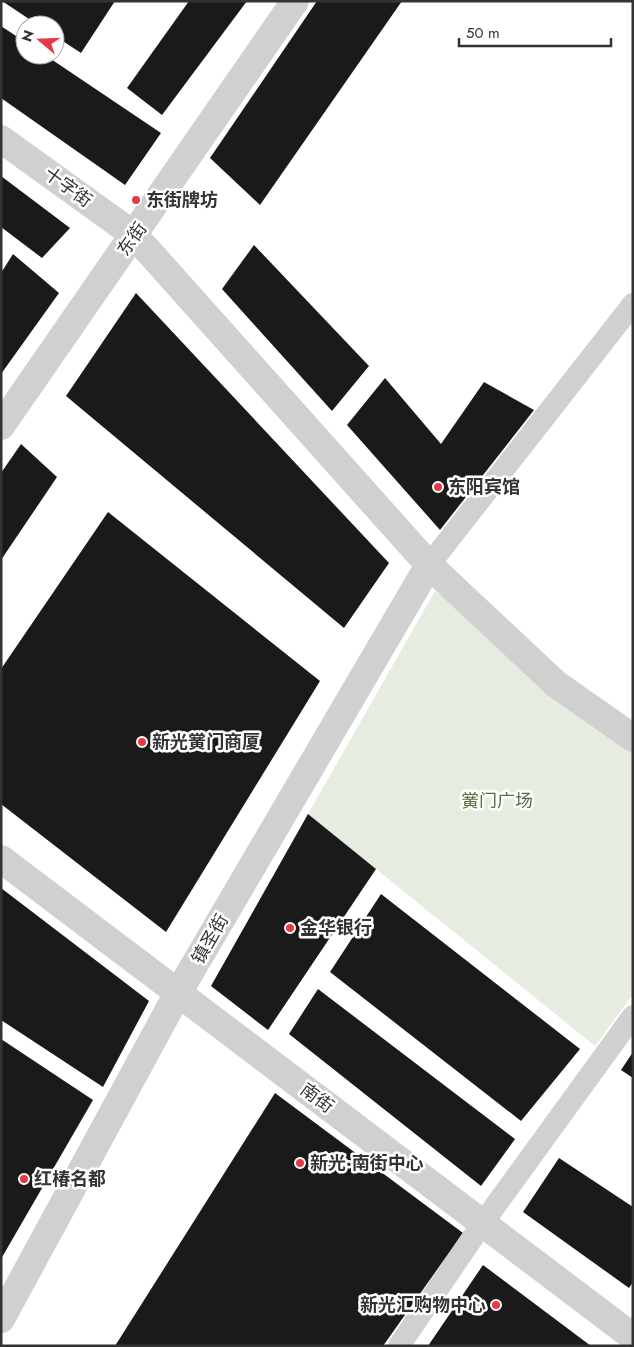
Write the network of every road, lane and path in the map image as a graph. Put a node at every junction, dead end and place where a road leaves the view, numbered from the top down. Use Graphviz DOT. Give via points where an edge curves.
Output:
graph roads {
  1 [pos="295,1"];
  2 [pos="1,139"];
  3 [pos="134,235"];
  4 [pos="633,304"];
  5 [pos="1,426"];
  6 [pos="429,565"];
  7 [pos="633,738"];
  8 [pos="1,859"];
  9 [pos="178,993"];
  10 [pos="633,1016"];
  11 [pos="482,1224"];
  12 [pos="1,1319"];
  13 [pos="633,1337"];
  14 [pos="399,1346"];
  1 -- 3 [label="street, 东街"];
  2 -- 3 [label="street, 十字街"];
  3 -- 5 [label="street, 东街"];
  3 -- 6 [label="street, 十字街"];
  4 -- 6 [label="street"];
  6 -- 7 [label="street, 十字街" via="556,684"];
  6 -- 9 [label="street, 镇圣街"];
  8 -- 9 [label="street, 南街"];
  9 -- 11 [label="street, 南街"];
  9 -- 12 [label="street, 镇圣街"];
  10 -- 11 [label="street"];
  11 -- 13 [label="street, 南街"];
  11 -- 14 [label="street"];
}
